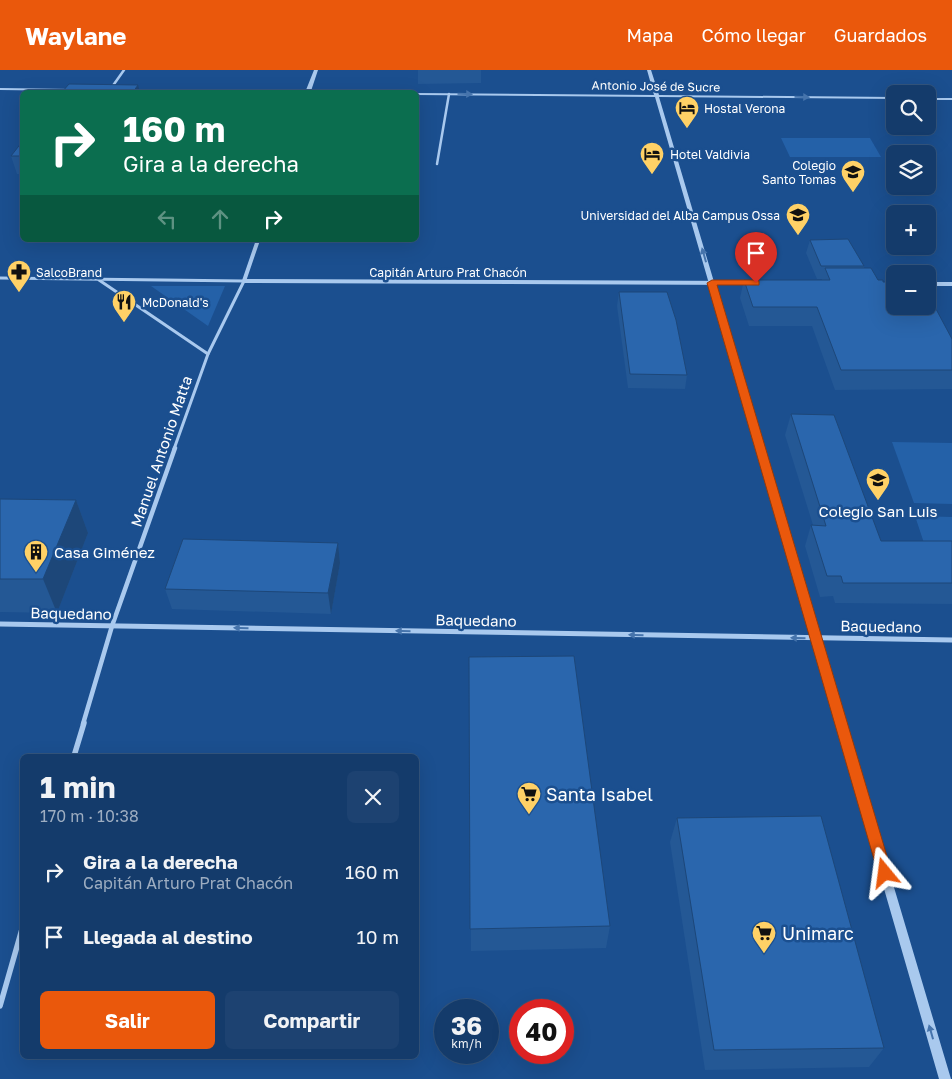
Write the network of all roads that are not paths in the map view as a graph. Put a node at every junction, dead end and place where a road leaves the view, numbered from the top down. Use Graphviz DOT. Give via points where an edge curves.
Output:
graph roads {
  1 [pos="124,70"];
  2 [pos="316,70"];
  3 [pos="649,70"];
  4 [pos="0,89"];
  5 [pos="79,90"];
  6 [pos="109,90"];
  7 [pos="309,90"];
  8 [pos="419,94"];
  9 [pos="449,94"];
  10 [pos="657,96"];
  11 [pos="886,98"];
  12 [pos="936,99"];
  13 [pos="952,99"];
  14 [pos="437,164"];
  15 [pos="257,242"];
  16 [pos="0,278"];
  17 [pos="98,279"];
  18 [pos="244,281"];
  19 [pos="712,283"];
  20 [pos="756,283"];
  21 [pos="936,284"];
  22 [pos="952,284"];
  23 [pos="208,354"];
  24 [pos="0,624"];
  25 [pos="112,626"];
  26 [pos="816,638"];
  27 [pos="952,640"];
  28 [pos="75,754"];
  29 [pos="20,936"];
  30 [pos="0,1006"];
  31 [pos="945,1079"];
  1 -- 6 [label="lane"];
  2 -- 7 [label="street"];
  3 -- 10 [label="street"];
  4 -- 5 [label="street"];
  8 -- 9 [label="street, Antonio José de Sucre"];
  9 -- 10 [label="street, Antonio José de Sucre, one-way"];
  9 -- 14 [label="lane"];
  10 -- 11 [label="street, Antonio José de Sucre, one-way"];
  19 -- 10 [label="street, one-way"];
  12 -- 13 [label="street"];
  15 -- 18 [label="street, Manuel Antonio Matta"];
  16 -- 17 [label="street, Capitán Arturo Prat Chacón"];
  17 -- 18 [label="street, Capitán Arturo Prat Chacón"];
  17 -- 23 [label="street"];
  18 -- 19 [label="street, Capitán Arturo Prat Chacón"];
  18 -- 23 [label="street, Manuel Antonio Matta"];
  19 -- 20 [label="street, Capitán Arturo Prat Chacón"];
  19 -- 26 [label="street"];
  21 -- 22 [label="street"];
  23 -- 25 [label="street, Manuel Antonio Matta"];
  24 -- 25 [label="street, Baquedano"];
  26 -- 25 [label="street, Baquedano, one-way"];
  25 -- 28 [label="street, Manuel Antonio Matta"];
  26 -- 27 [label="street, Baquedano"];
  31 -- 26 [label="street, one-way"];
  29 -- 30 [label="street"];
}
